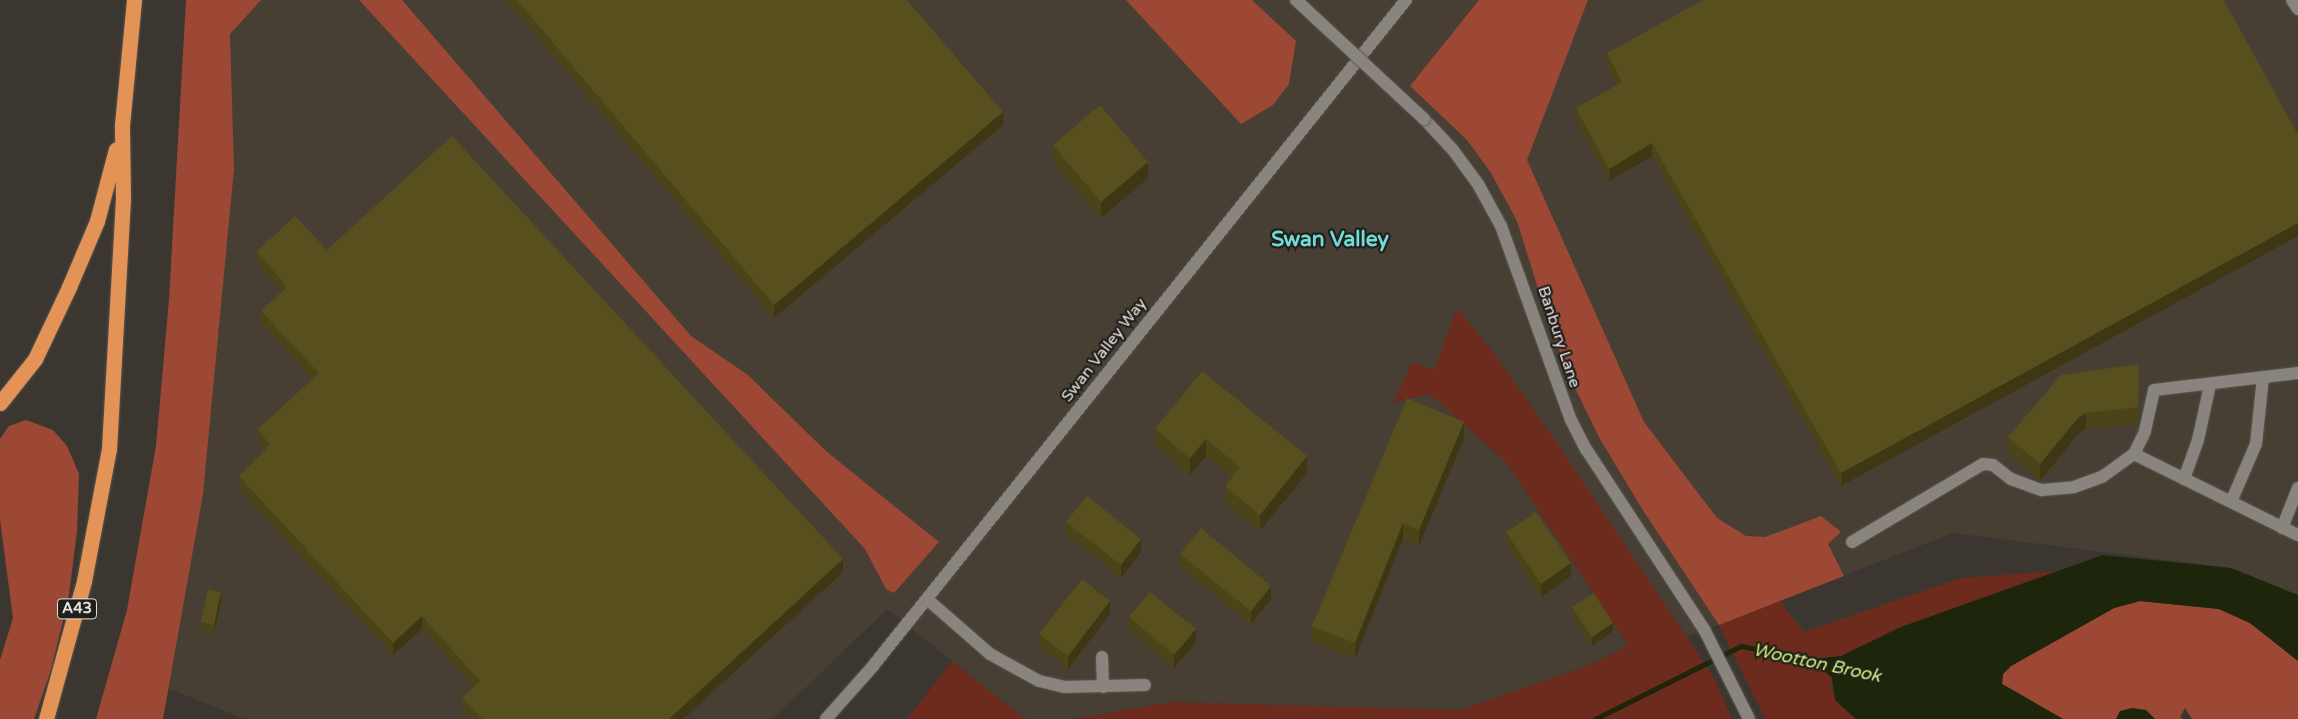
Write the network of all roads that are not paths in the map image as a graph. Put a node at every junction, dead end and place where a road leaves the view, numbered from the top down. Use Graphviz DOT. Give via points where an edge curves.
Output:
graph roads {
  1 [pos="134,0"];
  2 [pos="1296,0"];
  3 [pos="1406,0"];
  4 [pos="2292,0"];
  5 [pos="2298,9"];
  6 [pos="122,125"];
  7 [pos="2298,373"];
  8 [pos="2263,377"];
  9 [pos="2210,385"];
  10 [pos="0,403"];
  11 [pos="2134,454"];
  12 [pos="2184,479"];
  13 [pos="2298,488"];
  14 [pos="2231,502"];
  15 [pos="2282,528"];
  16 [pos="2298,535"];
  17 [pos="1852,542"];
  18 [pos="927,599"];
  19 [pos="1102,657"];
  20 [pos="1145,685"];
  21 [pos="1103,687"];
  22 [pos="46,719"];
  23 [pos="826,719"];
  24 [pos="1749,719"];
  1 -- 6 [label="highway"];
  2 -- 24 [label="street, Banbury Lane, bridge" via="1424,119 1478,184 1501,226 1523,280 1557,387 1586,449 1705,631"];
  3 -- 18 [label="street, Swan Valley Way"];
  4 -- 5 [label="street"];
  6 -- 10 [label="highway" via="97,221 69,287 35,358 18,385"];
  6 -- 22 [label="highway, A43" via="123,200 109,449 84,581"];
  7 -- 8 [label="street"];
  8 -- 9 [label="street"];
  8 -- 14 [label="street" via="2256,444"];
  9 -- 11 [label="street" via="2154,390 2145,431"];
  9 -- 12 [label="street" via="2198,440"];
  11 -- 12 [label="street"];
  11 -- 17 [label="street" via="2102,478 2074,488 2042,490 2011,479 1993,465 1983,464"];
  12 -- 14 [label="street"];
  13 -- 15 [label="street"];
  14 -- 15 [label="street"];
  15 -- 16 [label="street"];
  18 -- 21 [label="street" via="990,654 1039,681 1064,687"];
  18 -- 23 [label="street, Swan Valley Way"];
  19 -- 21 [label="street"];
  20 -- 21 [label="street"];
}
